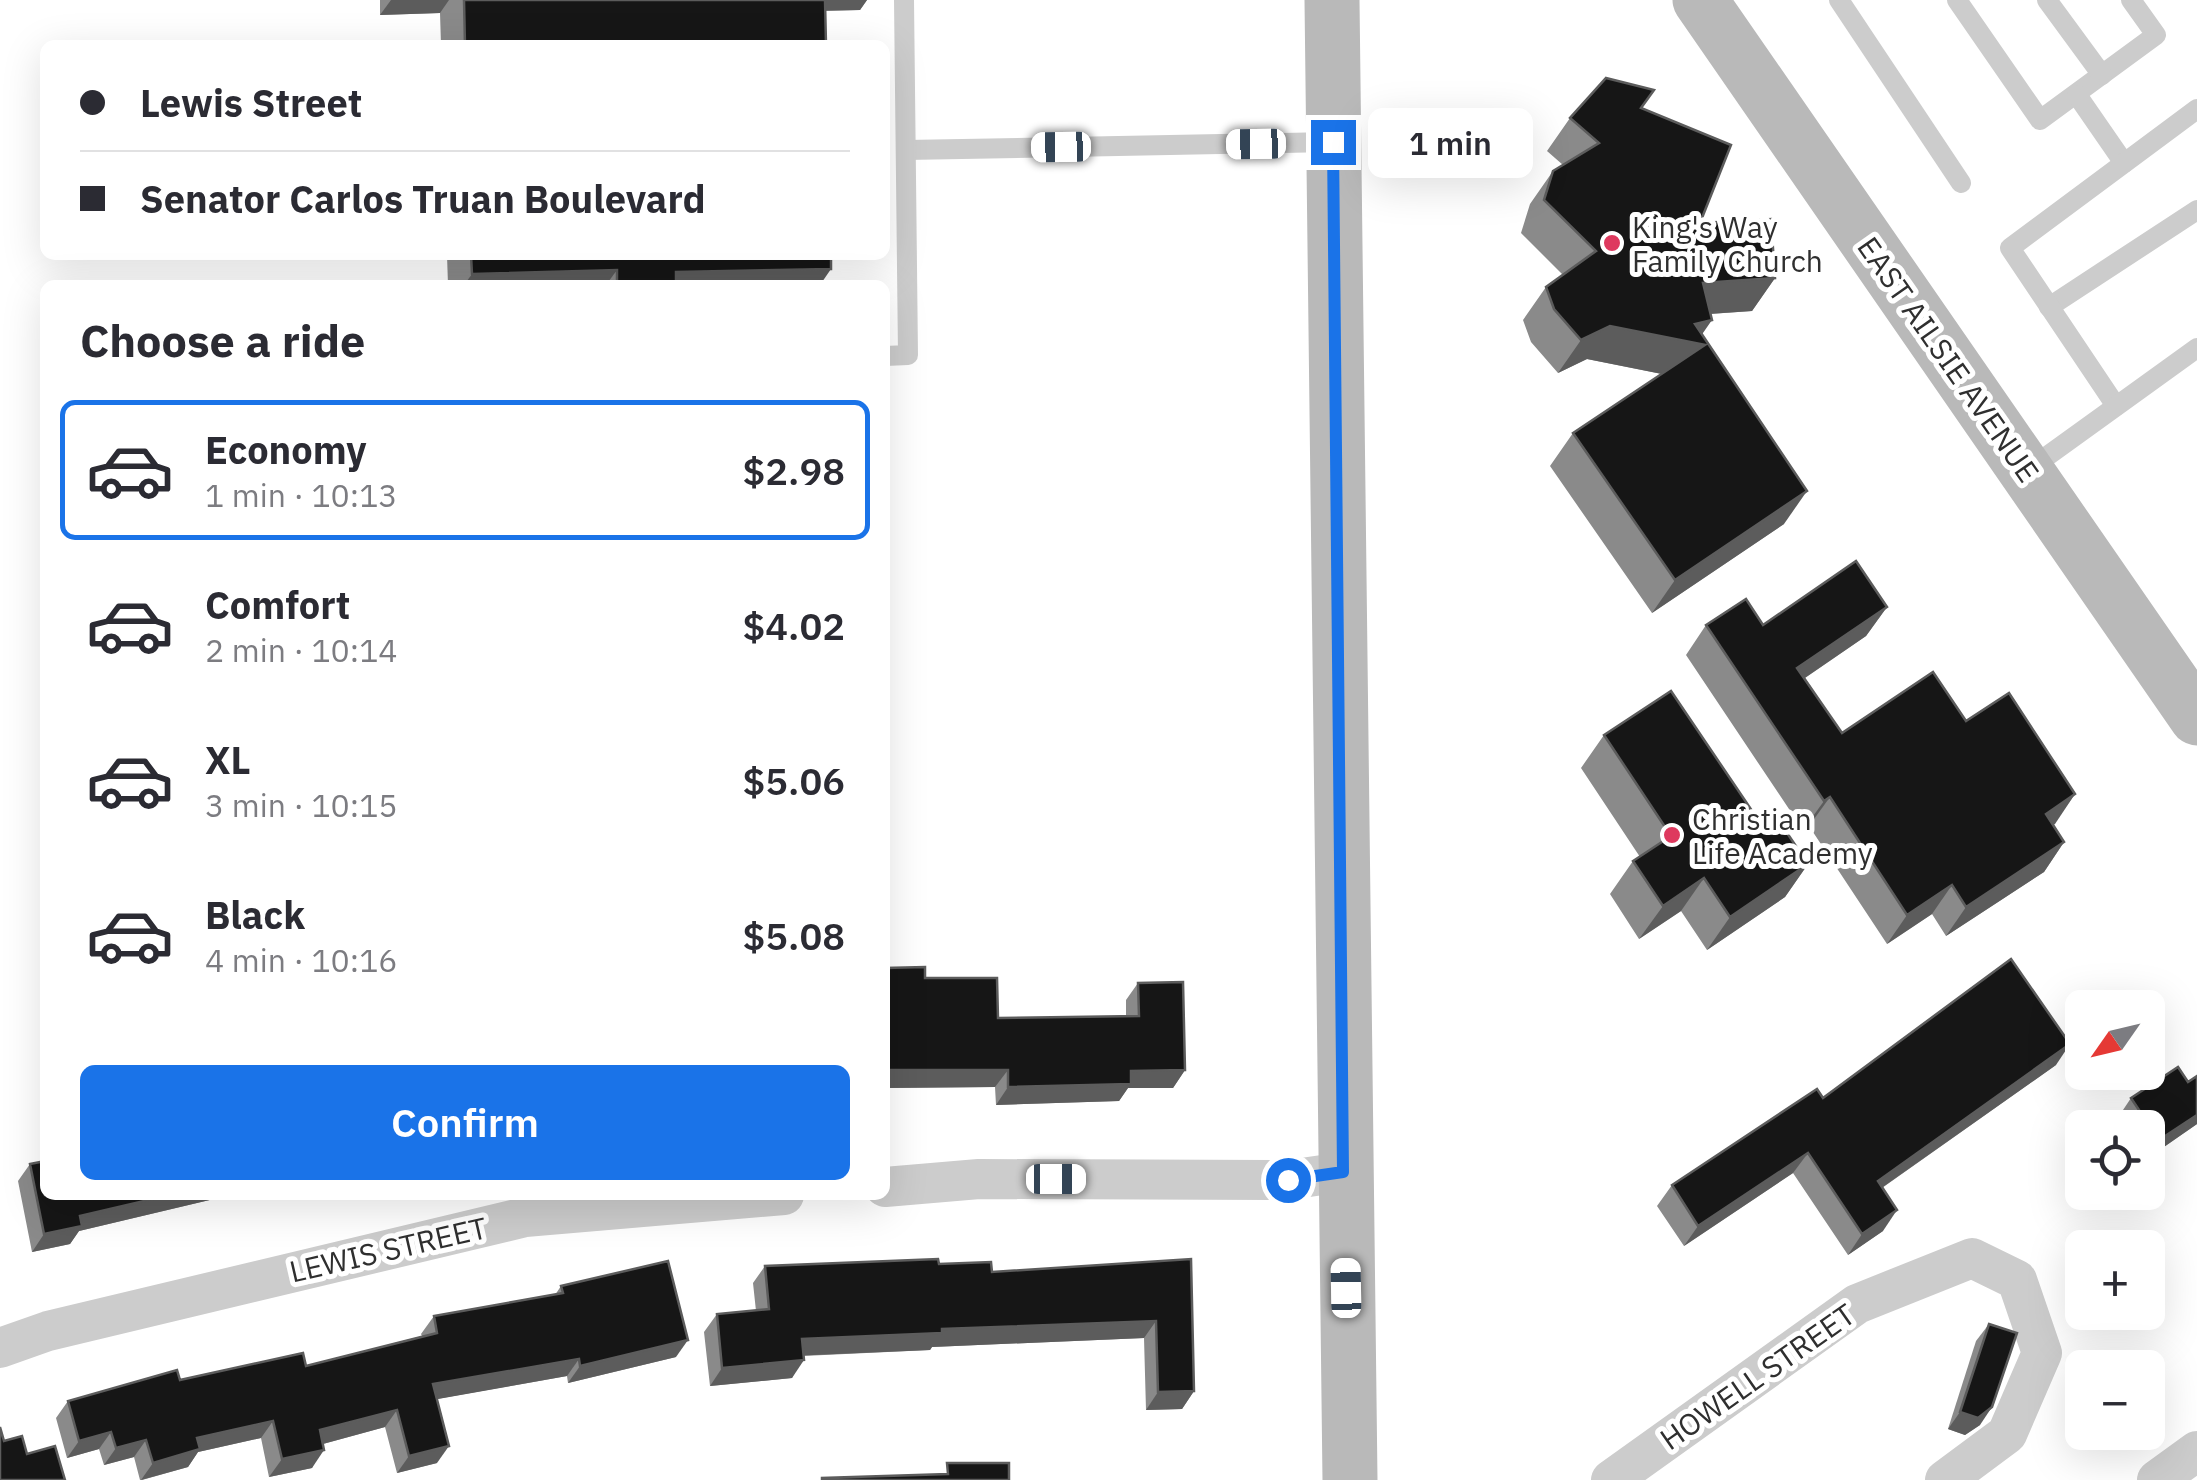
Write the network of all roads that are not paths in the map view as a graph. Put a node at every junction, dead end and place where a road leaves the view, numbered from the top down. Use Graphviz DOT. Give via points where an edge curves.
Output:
graph roads {
  1 [pos="904,0"];
  2 [pos="1332,0"];
  3 [pos="1700,0"];
  4 [pos="1839,0"];
  5 [pos="1957,0"];
  6 [pos="2047,0"];
  7 [pos="2131,0"];
  8 [pos="2102,76"];
  9 [pos="2077,94"];
  10 [pos="2197,109"];
  11 [pos="1333,142"];
  12 [pos="906,150"];
  13 [pos="2124,163"];
  14 [pos="1961,183"];
  15 [pos="2197,210"];
  16 [pos="2049,307"];
  17 [pos="2197,348"];
  18 [pos="890,356"];
  19 [pos="2116,406"];
  20 [pos="2026,471"];
  21 [pos="2197,718"];
  22 [pos="1343,1172"];
  23 [pos="890,1187"];
  24 [pos="722,1200"];
  25 [pos="0,1348"];
  26 [pos="2197,1452"];
  27 [pos="1350,1480"];
  28 [pos="1610,1480"];
  29 [pos="1944,1480"];
  30 [pos="2157,1480"];
  1 -- 12 [label="lane"];
  2 -- 11 [label="main road"];
  3 -- 20 [label="main road, EAST AILSIE AVENUE"];
  4 -- 14 [label="lane"];
  5 -- 9 [label="lane" via="2040,120"];
  6 -- 8 [label="lane"];
  7 -- 8 [label="lane" via="2156,35"];
  8 -- 9 [label="lane"];
  9 -- 13 [label="lane"];
  10 -- 13 [label="lane"];
  11 -- 12 [label="lane"];
  11 -- 22 [label="main road"];
  12 -- 18 [label="lane" via="908,355"];
  13 -- 16 [label="lane" via="2010,248"];
  15 -- 16 [label="lane"];
  16 -- 19 [label="lane"];
  17 -- 19 [label="lane"];
  19 -- 20 [label="lane"];
  20 -- 21 [label="main road, EAST AILSIE AVENUE"];
  22 -- 23 [label="street" via="1288,1180 979,1179"];
  22 -- 27 [label="main road"];
  24 -- 25 [label="street, LEWIS STREET" via="524,1216"];
  26 -- 30 [label="street"];
  28 -- 29 [label="street, HOWELL STREET" via="1857,1304 1972,1258 2017,1280 2042,1353 2007,1434"];
}
